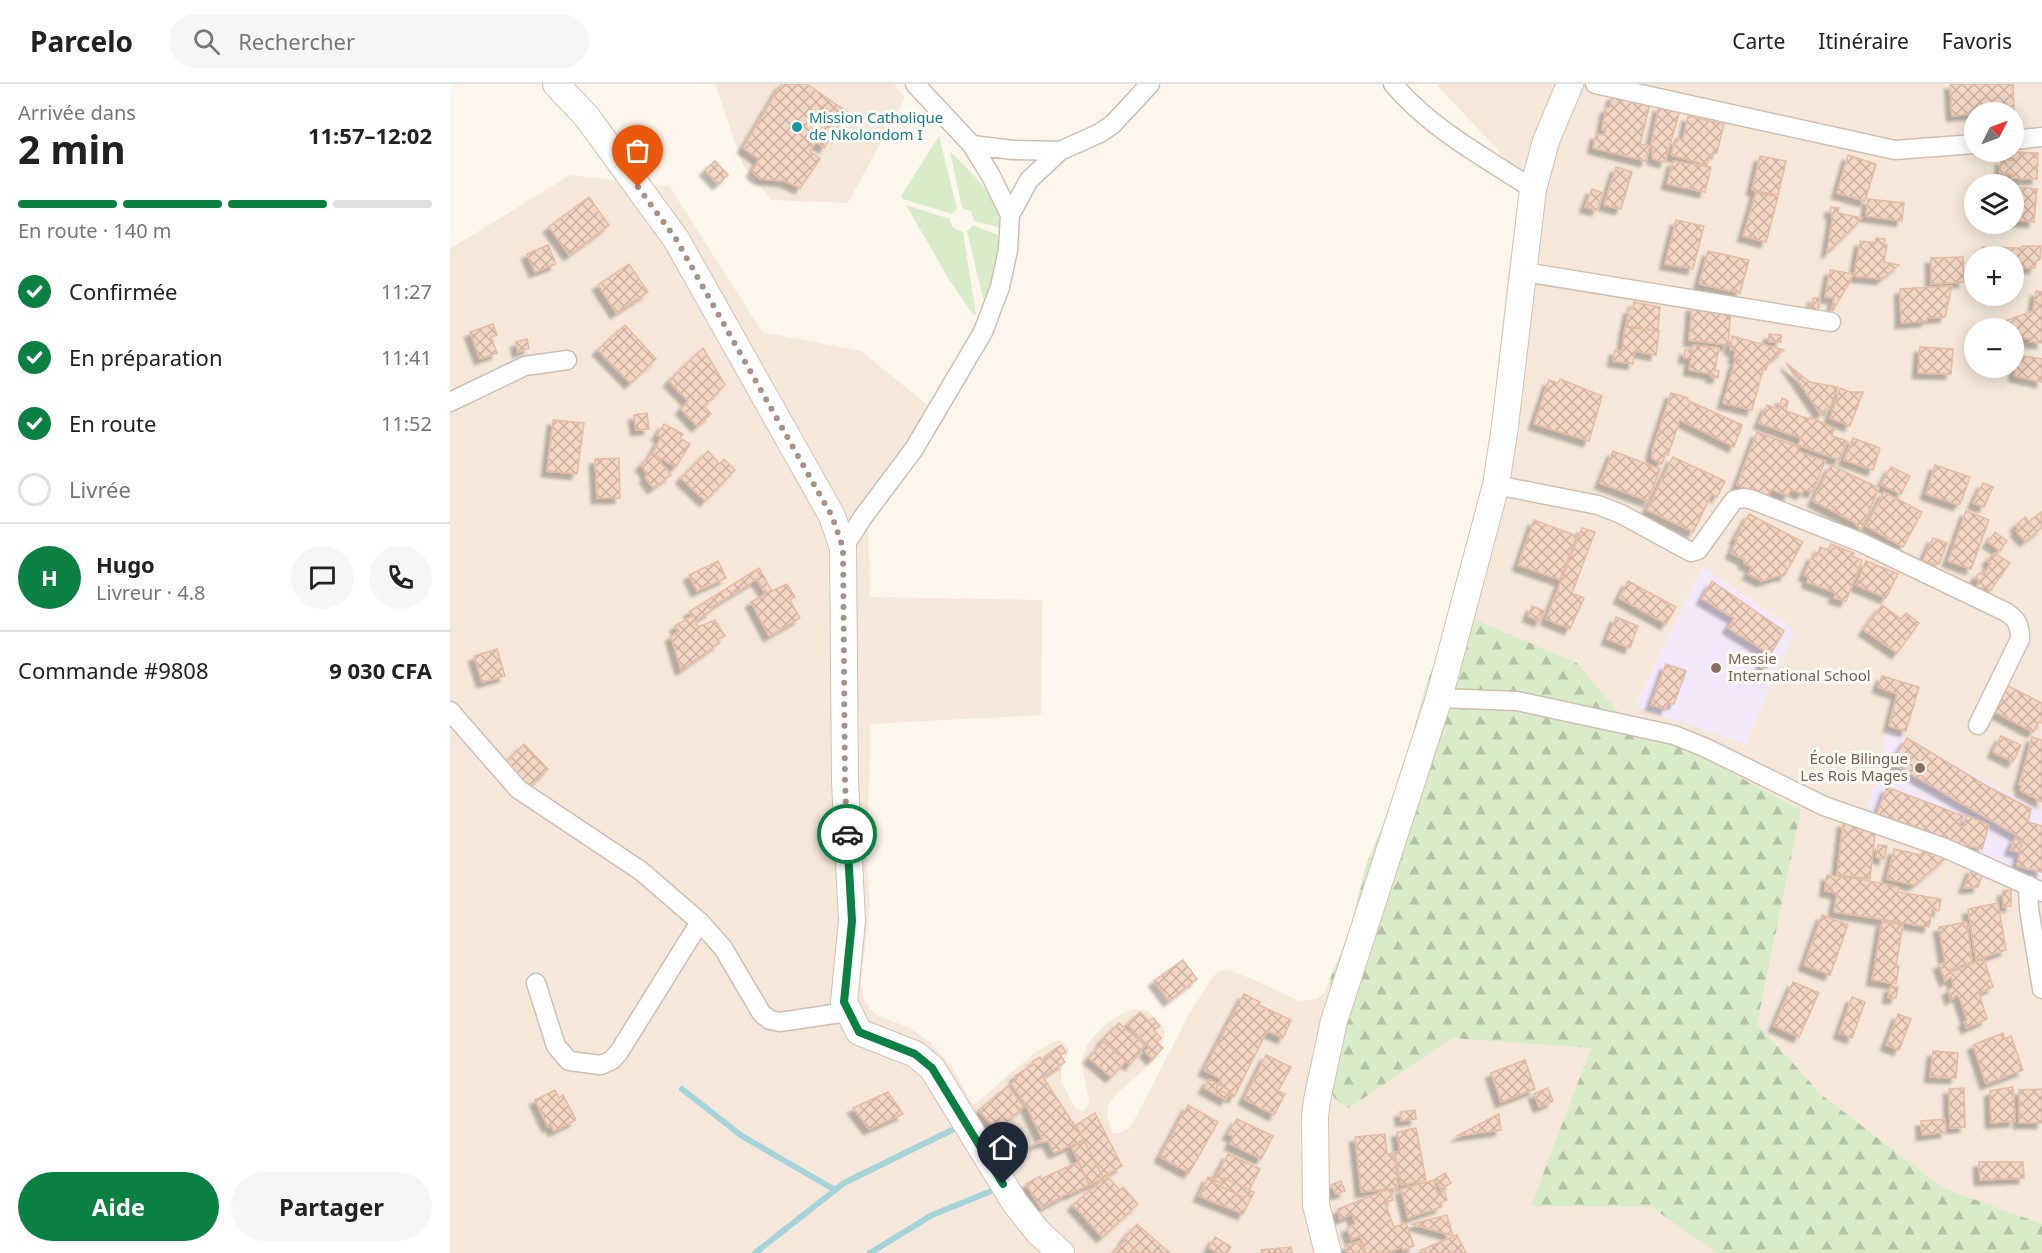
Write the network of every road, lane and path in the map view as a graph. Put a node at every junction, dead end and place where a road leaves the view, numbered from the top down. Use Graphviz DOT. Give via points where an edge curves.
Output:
graph roads {
  1 [pos="556,84"];
  2 [pos="915,84"];
  3 [pos="1150,84"];
  4 [pos="1393,84"];
  5 [pos="1570,84"];
  6 [pos="1595,84"];
  7 [pos="2042,137"];
  8 [pos="2024,139"];
  9 [pos="972,145"];
  10 [pos="1964,145"];
  11 [pos="1060,151"];
  12 [pos="1533,189"];
  13 [pos="1010,215"];
  14 [pos="1524,272"];
  15 [pos="1831,322"];
  16 [pos="567,360"];
  17 [pos="450,402"];
  18 [pos="1496,486"];
  19 [pos="843,548"];
  20 [pos="1439,698"];
  21 [pos="450,711"];
  22 [pos="1978,725"];
  23 [pos="2035,888"];
  24 [pos="700,922"];
  25 [pos="536,983"];
  26 [pos="2042,989"];
  27 [pos="847,1012"];
  28 [pos="1060,1253"];
  29 [pos="1328,1253"];
  1 -- 19 [label="street" via="587,117 676,239 832,516"];
  2 -- 9 [label="street"];
  3 -- 11 [label="street" via="1113,124"];
  4 -- 12 [label="street" via="1428,120"];
  5 -- 12 [label="street" via="1546,141"];
  6 -- 10 [label="street" via="1895,150"];
  7 -- 8 [label="street"];
  9 -- 11 [label="street"];
  9 -- 13 [label="street"];
  11 -- 13 [label="street" via="1029,180"];
  12 -- 14 [label="street"];
  13 -- 19 [label="street" via="1000,287 983,332 914,449"];
  14 -- 15 [label="street"];
  14 -- 18 [label="street"];
  16 -- 17 [label="street" via="525,366"];
  18 -- 20 [label="street"];
  18 -- 22 [label="street" via="1598,505 1691,552 1698,550 1734,500 1750,499 1860,542 2006,612 2020,626 2020,639"];
  19 -- 27 [label="street" via="845,781 852,921 844,1002"];
  20 -- 23 [label="street" via="1517,701 1674,735 1824,806 1945,849"];
  20 -- 29 [label="street" via="1334,1021 1317,1100 1316,1205"];
  21 -- 24 [label="street" via="518,789 641,871"];
  23 -- 26 [label="street" via="2029,909"];
  24 -- 25 [label="street" via="619,1052 601,1065 569,1062 561,1055"];
  24 -- 27 [label="street" via="723,948 762,1014 770,1020 780,1022"];
  27 -- 28 [label="street" via="859,1032 915,1054 932,1068 1015,1203"];
}
